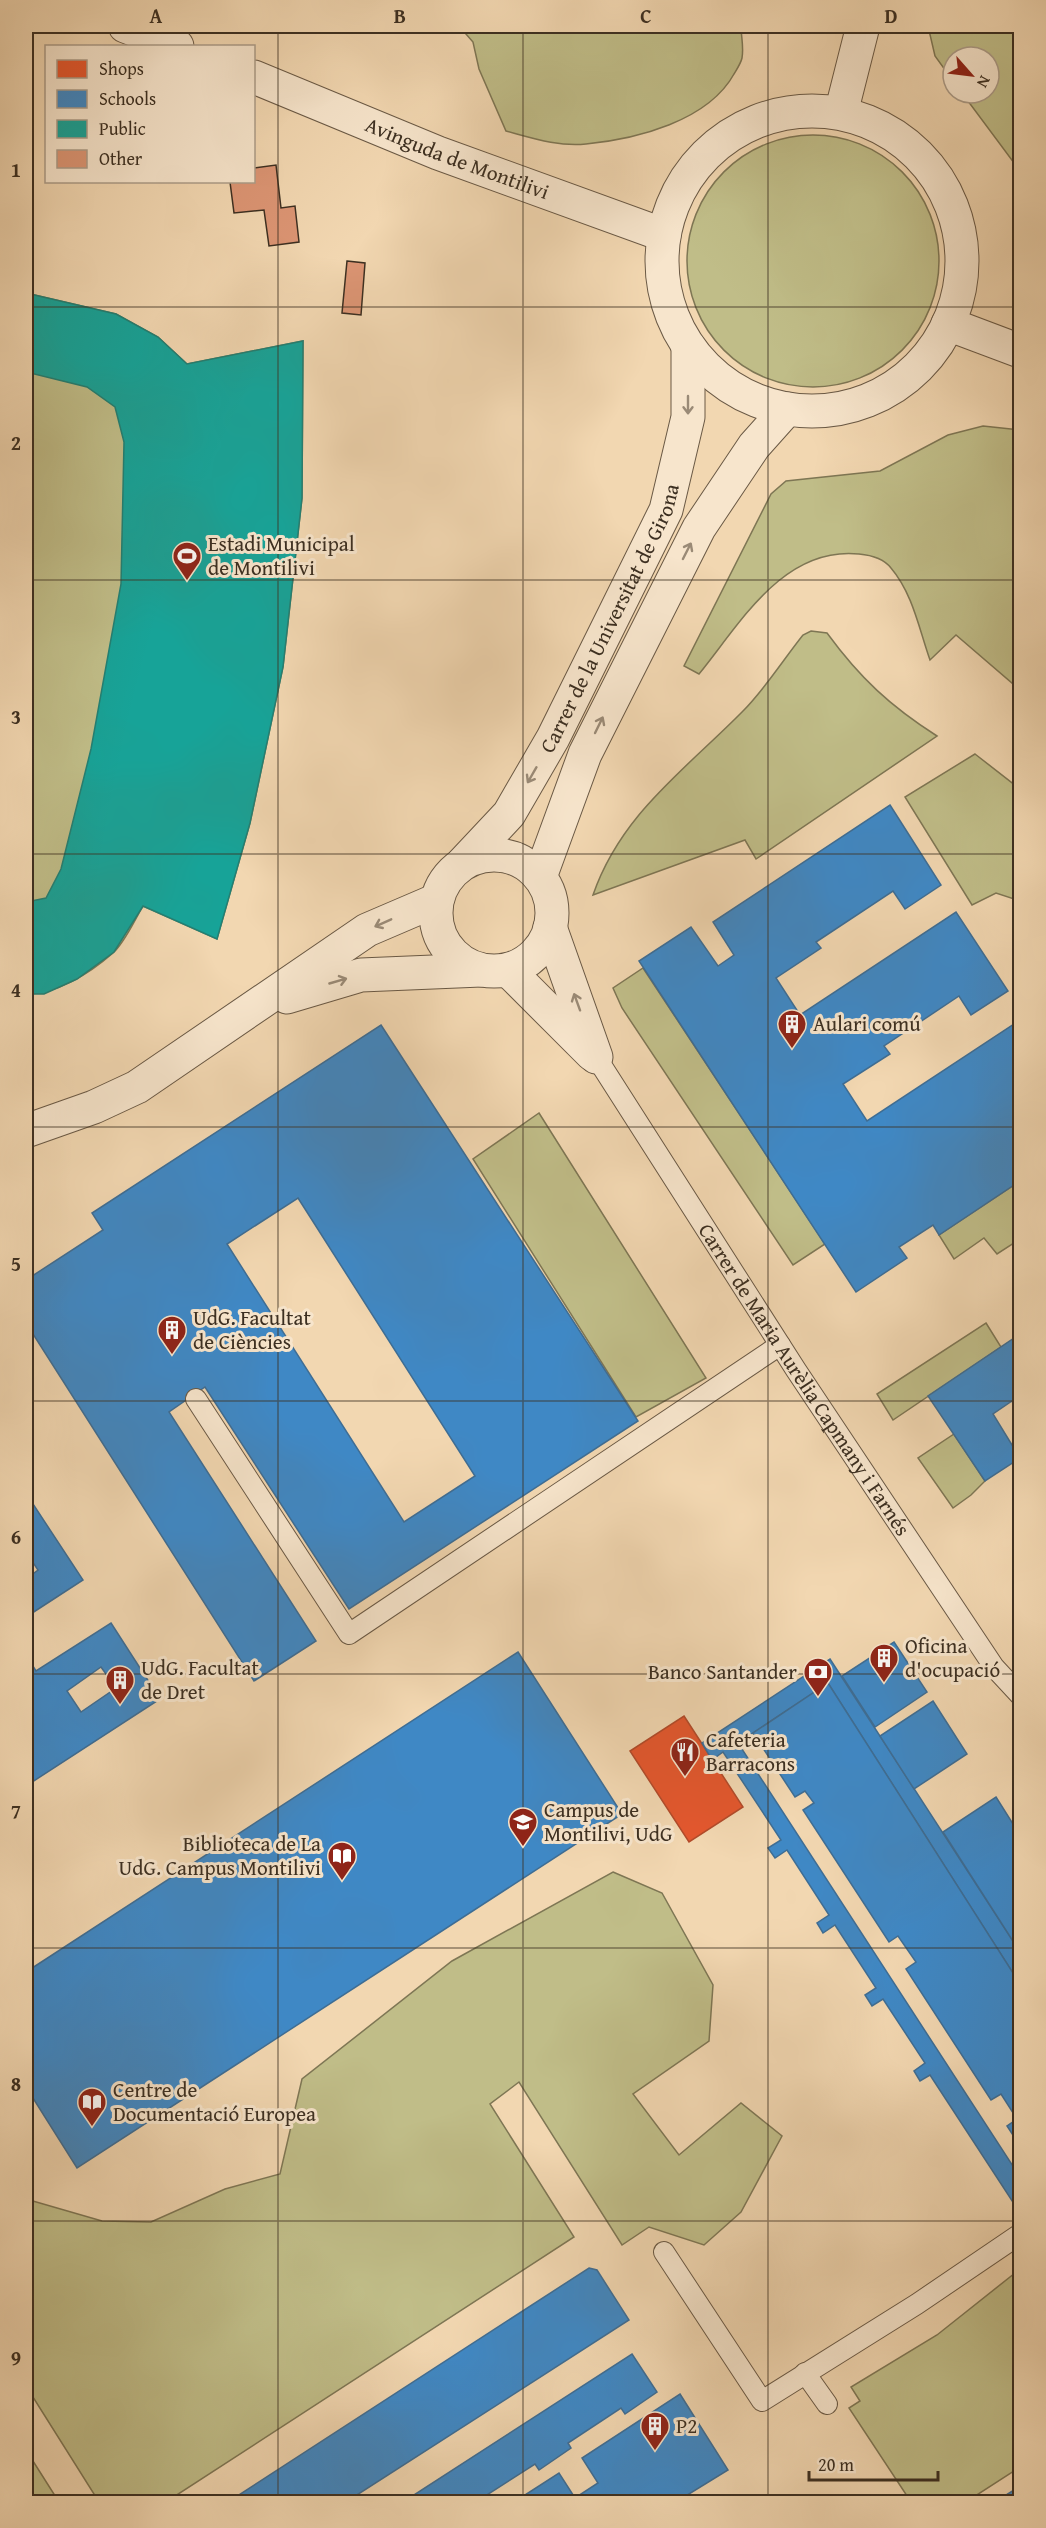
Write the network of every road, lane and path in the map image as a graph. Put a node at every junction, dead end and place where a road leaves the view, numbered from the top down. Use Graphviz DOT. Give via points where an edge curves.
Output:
graph roads {
  1 [pos="125,26"];
  2 [pos="862,26"];
  3 [pos="174,45"];
  4 [pos="255,77"];
  5 [pos="841,113"];
  6 [pos="664,235"];
  7 [pos="948,324"];
  8 [pos="688,346"];
  9 [pos="1020,351"];
  10 [pos="787,409"];
  11 [pos="463,863"];
  12 [pos="540,877"];
  13 [pos="437,900"];
  14 [pos="550,927"];
  15 [pos="495,970"];
  16 [pos="262,1004"];
  17 [pos="596,1057"];
  18 [pos="26,1131"];
  19 [pos="780,1345"];
  20 [pos="196,1399"];
  21 [pos="1020,1695"];
  22 [pos="1020,2234"];
  23 [pos="664,2252"];
  24 [pos="805,2373"];
  25 [pos="827,2404"];
  1 -- 3 [label="street"];
  2 -- 5 [label="street"];
  4 -- 6 [label="street, Avinguda de Montilivi" via="438,153"];
  5 -- 6 [label="street" via="778,114 743,127 723,140 688,177 675,198"];
  5 -- 7 [label="street" via="866,120 900,138 928,165 949,198 962,261 957,299"];
  6 -- 8 [label="street" via="664,286 671,312"];
  7 -- 9 [label="street"];
  7 -- 10 [label="street" via="916,369 882,394 829,410"];
  8 -- 10 [label="street" via="730,387 760,402"];
  8 -- 11 [label="street, Carrer de la Universitat de Girona, one-way" via="688,417 666,510 553,738 509,814"];
  12 -- 10 [label="street, Carrer de la Universitat de Girona, one-way" via="585,753 699,528 754,446"];
  11 -- 12 [label="street" via="480,856 498,855 514,858"];
  11 -- 13 [label="street" via="447,879"];
  12 -- 14 [label="street" via="552,901"];
  13 -- 15 [label="street" via="435,916 444,945 454,957"];
  13 -- 16 [label="street, one-way" via="367,930"];
  14 -- 15 [label="street" via="530,959"];
  17 -- 14 [label="street, Carrer de Maria Aurèlia Capmany i Farnés, one-way"];
  16 -- 15 [label="street, one-way" via="361,975"];
  15 -- 17 [label="street, Carrer de Maria Aurèlia Capmany i Farnés"];
  16 -- 18 [label="street" via="137,1087"];
  17 -- 19 [label="lane, Carrer de Maria Aurèlia Capmany i Farnés"];
  19 -- 20 [label="lane" via="349,1634"];
  19 -- 21 [label="lane, Carrer de Maria Aurèlia Capmany i Farnés" via="994,1667"];
  22 -- 24 [label="lane"];
  23 -- 24 [label="lane" via="762,2401"];
  24 -- 25 [label="lane"];
}
